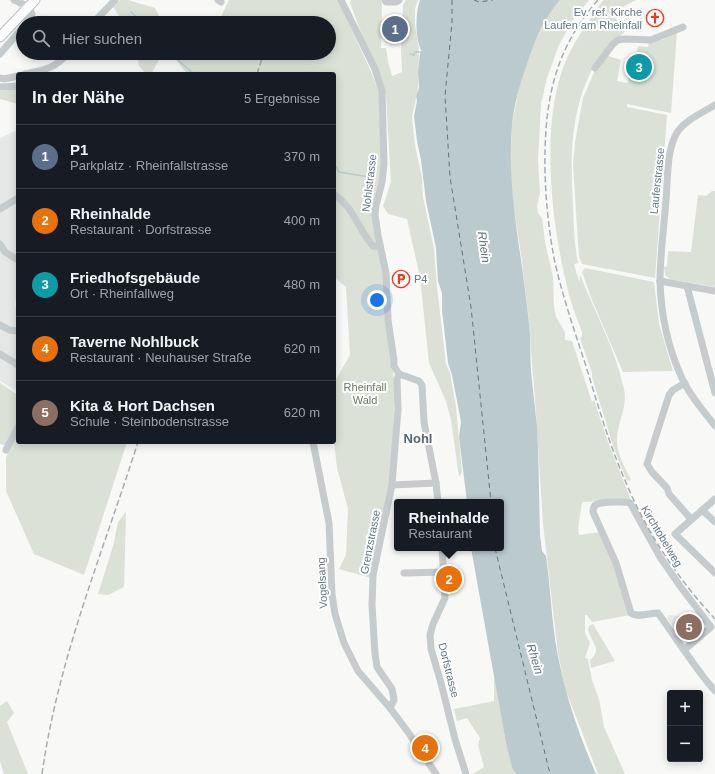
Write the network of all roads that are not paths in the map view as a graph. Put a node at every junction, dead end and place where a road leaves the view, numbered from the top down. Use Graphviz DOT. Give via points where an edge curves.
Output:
graph roads {
  1 [pos="14,0"];
  2 [pos="115,0"];
  3 [pos="341,0"];
  4 [pos="385,0"];
  5 [pos="399,0"];
  6 [pos="32,3"];
  7 [pos="20,16"];
  8 [pos="31,16"];
  9 [pos="100,16"];
  10 [pos="16,20"];
  11 [pos="683,27"];
  12 [pos="16,35"];
  13 [pos="0,37"];
  14 [pos="0,54"];
  15 [pos="62,60"];
  16 [pos="595,68"];
  17 [pos="33,72"];
  18 [pos="16,76"];
  19 [pos="0,78"];
  20 [pos="16,86"];
  21 [pos="0,88"];
  22 [pos="715,105"];
  23 [pos="336,196"];
  24 [pos="16,199"];
  25 [pos="0,209"];
  26 [pos="0,244"];
  27 [pos="380,247"];
  28 [pos="16,259"];
  29 [pos="660,280"];
  30 [pos="688,286"];
  31 [pos="715,291"];
  32 [pos="0,325"];
  33 [pos="16,331"];
  34 [pos="0,354"];
  35 [pos="16,364"];
  36 [pos="399,374"];
  37 [pos="685,384"];
  38 [pos="715,393"];
  39 [pos="715,426"];
  40 [pos="16,431"];
  41 [pos="313,444"];
  42 [pos="6,450"];
  43 [pos="436,483"];
  44 [pos="392,486"];
  45 [pos="438,499"];
  46 [pos="715,499"];
  47 [pos="702,510"];
  48 [pos="691,519"];
  49 [pos="715,522"];
  50 [pos="442,551"];
  51 [pos="444,572"];
  52 [pos="404,573"];
  53 [pos="715,573"];
  54 [pos="684,650"];
  55 [pos="715,691"];
  56 [pos="390,708"];
  57 [pos="436,774"];
  58 [pos="466,774"];
  1 -- 6 [label="street"];
  2 -- 9 [label="street"];
  3 -- 27 [label="street, Nohlstrasse" via="376,69 382,91 384,164 375,215"];
  4 -- 5 [label="street"];
  6 -- 7 [label="main road"];
  6 -- 8 [label="street"];
  10 -- 13 [label="main road"];
  11 -- 16 [label="street" via="651,40 618,40"];
  12 -- 14 [label="street"];
  15 -- 17 [label="street" via="53,67"];
  18 -- 19 [label="street"];
  20 -- 21 [label="street"];
  22 -- 29 [label="street, Lauferstrasse" via="684,125 672,143"];
  23 -- 27 [label="street" via="351,209 368,241 373,246"];
  24 -- 25 [label="street"];
  26 -- 28 [label="street" via="5,252"];
  27 -- 36 [label="street, Nohlstrasse" via="386,273 388,320 394,366"];
  29 -- 30 [label="street"];
  29 -- 37 [label="street, Lauferstrasse" via="666,328"];
  30 -- 31 [label="street"];
  30 -- 38 [label="street"];
  32 -- 33 [label="street"];
  34 -- 35 [label="street"];
  36 -- 43 [label="street" via="419,381 422,385 422,410"];
  36 -- 44 [label="street, Grenzstrasse"];
  37 -- 39 [label="street, Lauferstrasse"];
  37 -- 48 [label="street" via="669,395 647,464"];
  40 -- 42 [label="street"];
  41 -- 56 [label="street, Vogelsang" via="329,523 335,614 344,643 358,671"];
  43 -- 44 [label="street"];
  43 -- 45 [label="street"];
  44 -- 56 [label="street, Grenzstrasse" via="373,575 372,605 376,661 379,671 392,689 394,700"];
  46 -- 47 [label="street"];
  47 -- 48 [label="street"];
  47 -- 49 [label="street"];
  48 -- 53 [label="street" via="675,534"];
  50 -- 51 [label="street, Dorfstrasse"];
  51 -- 52 [label="street"];
  51 -- 58 [label="street, Dorfstrasse" via="445,598 430,635 431,650"];
  54 -- 54 [label="street, Kirchtobelweg" via="658,613 632,615 616,563 593,512 593,507 597,504 631,504 660,557 712,627"];
  54 -- 55 [label="street"];
  56 -- 57 [label="street, Vogelsang"];
}
